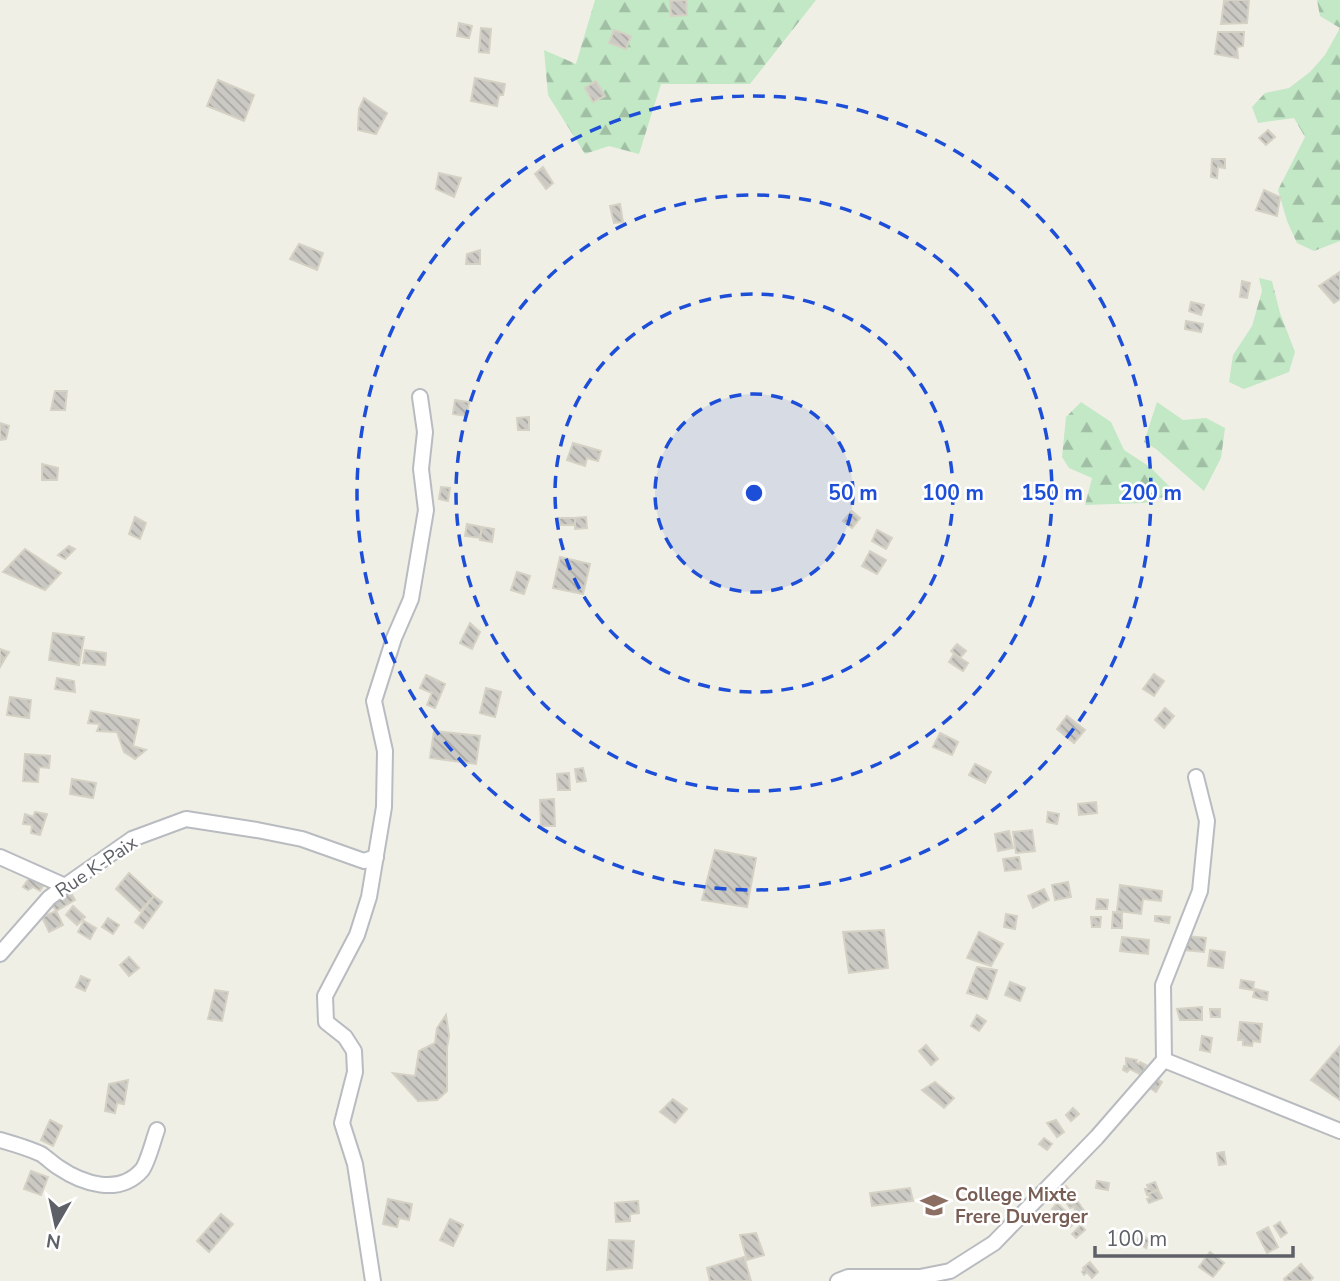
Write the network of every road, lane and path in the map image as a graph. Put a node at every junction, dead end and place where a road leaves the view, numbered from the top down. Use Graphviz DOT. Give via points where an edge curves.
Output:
graph roads {
  1 [pos="420,397"];
  2 [pos="1196,777"];
  3 [pos="0,857"];
  4 [pos="376,857"];
  5 [pos="65,886"];
  6 [pos="0,954"];
  7 [pos="1164,1060"];
  8 [pos="157,1130"];
  9 [pos="1340,1131"];
  10 [pos="0,1140"];
  11 [pos="948,1276"];
  12 [pos="373,1281"];
  13 [pos="838,1281"];
  1 -- 4 [label="street" via="426,510 411,599 374,701 384,751 384,807"];
  2 -- 7 [label="street" via="1207,821 1200,891 1163,985"];
  3 -- 5 [label="street"];
  4 -- 5 [label="street, Rue K-Paix" via="364,861 302,839 186,819 132,839"];
  4 -- 12 [label="street" via="357,935 325,996 326,1022 354,1051 355,1072 342,1123 355,1164"];
  5 -- 6 [label="street, Rue K-Paix"];
  7 -- 9 [label="street"];
  7 -- 11 [label="street" via="994,1243"];
  8 -- 10 [label="street" via="144,1168 116,1186 82,1181 42,1155"];
  11 -- 13 [label="street" via="848,1277"];
}
